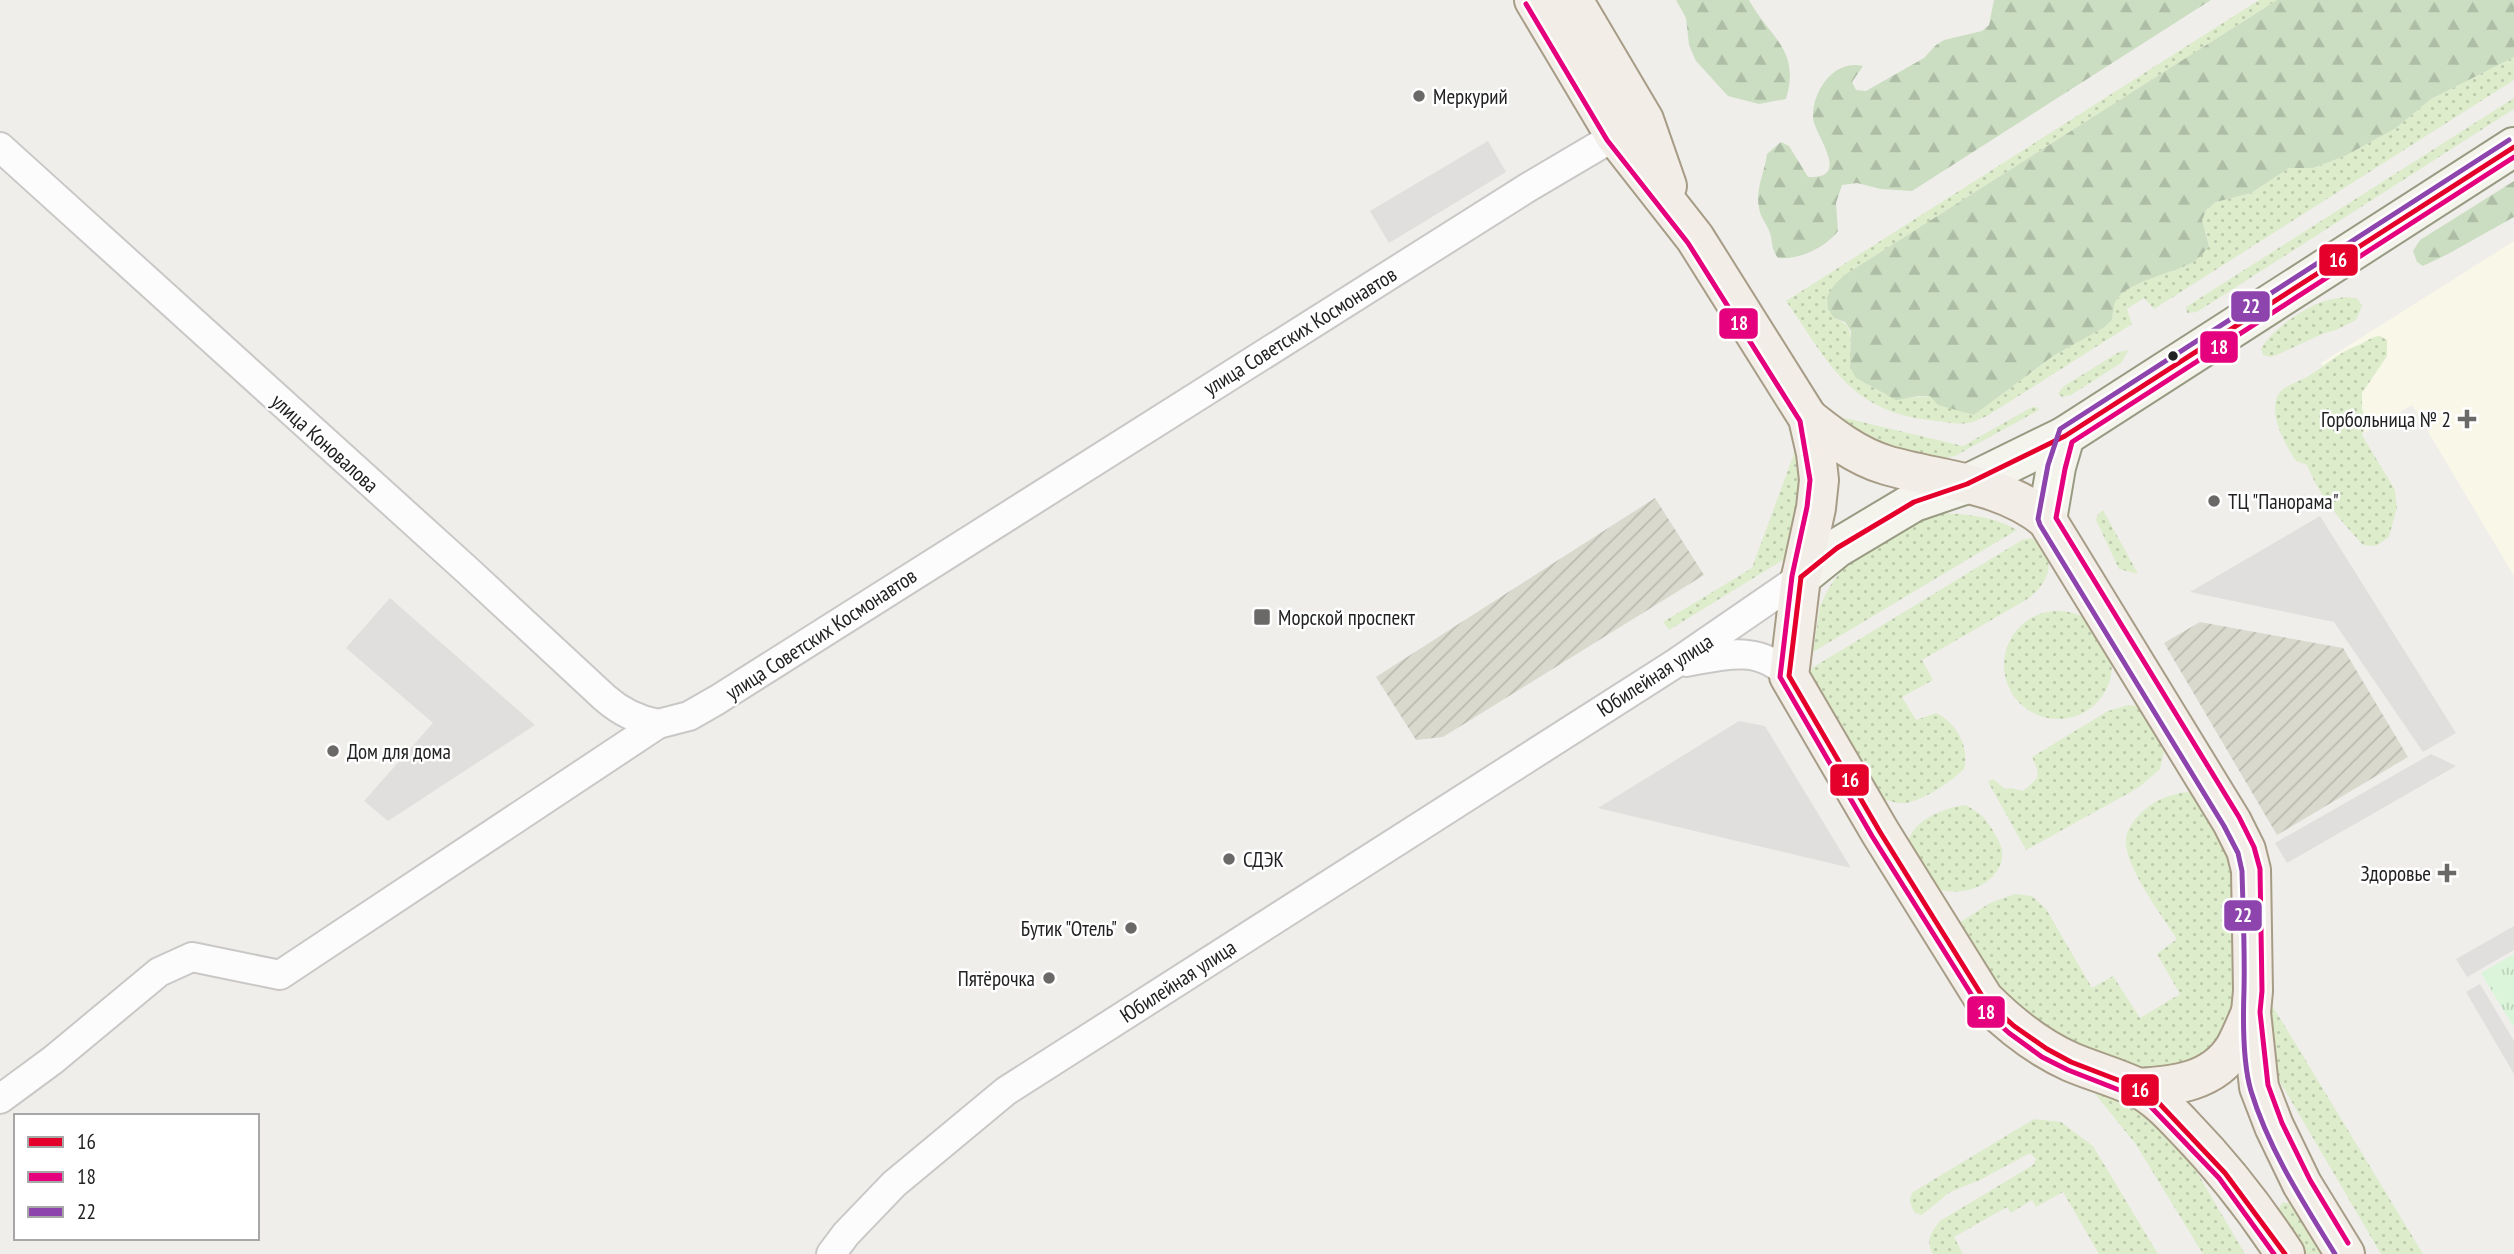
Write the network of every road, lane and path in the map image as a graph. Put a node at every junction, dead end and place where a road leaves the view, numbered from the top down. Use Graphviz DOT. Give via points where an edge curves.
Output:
graph roads {
  1 [pos="1534,0"];
  2 [pos="1573,0"];
  3 [pos="1629,128"];
  4 [pos="0,147"];
  5 [pos="2514,147"];
  6 [pos="1808,418"];
  7 [pos="2065,436"];
  8 [pos="1967,484"];
  9 [pos="2047,520"];
  10 [pos="1801,577"];
  11 [pos="1676,663"];
  12 [pos="1789,676"];
  13 [pos="658,724"];
  14 [pos="2251,1012"];
  15 [pos="2137,1088"];
  16 [pos="0,1099"];
  17 [pos="2302,1184"];
  18 [pos="2258,1212"];
  19 [pos="831,1254"];
  20 [pos="2285,1254"];
  21 [pos="2344,1254"];
  1 -- 3 [label="main road"];
  2 -- 3 [label="main road"];
  3 -- 6 [label="main road" via="1676,212"];
  3 -- 13 [label="street, улица Советских Космонавтов" via="717,700 688,716"];
  4 -- 13 [label="street, улица Коновалова" via="605,698 638,720"];
  5 -- 7 [label="main road, Юбилейная улица"];
  6 -- 8 [label="main road" via="1863,456"];
  6 -- 10 [label="main road" via="1819,480"];
  7 -- 8 [label="main road, Юбилейная улица"];
  7 -- 9 [label="main road"];
  8 -- 9 [label="main road" via="2029,504"];
  8 -- 10 [label="main road, Юбилейная улица" via="1914,502 1837,548"];
  9 -- 14 [label="main road" via="2246,849 2251,870"];
  10 -- 11 [label="street, Юбилейная улица"];
  10 -- 12 [label="main road"];
  11 -- 12 [label="street" via="1734,653 1776,663"];
  11 -- 19 [label="street, Юбилейная улица" via="1006,1091 894,1184"];
  12 -- 15 [label="main road" via="1984,999 2006,1021 2053,1053"];
  13 -- 16 [label="street, улица Советских Космонавтов" via="280,975 192,957 159,972"];
  14 -- 15 [label="main road" via="2234,1049 2200,1078"];
  14 -- 17 [label="main road" via="2259,1087"];
  15 -- 18 [label="main road" via="2167,1110 2213,1156"];
  17 -- 18 [label="main road" via="2281,1185 2263,1196"];
  17 -- 21 [label="main road"];
  18 -- 20 [label="main road"];
}
